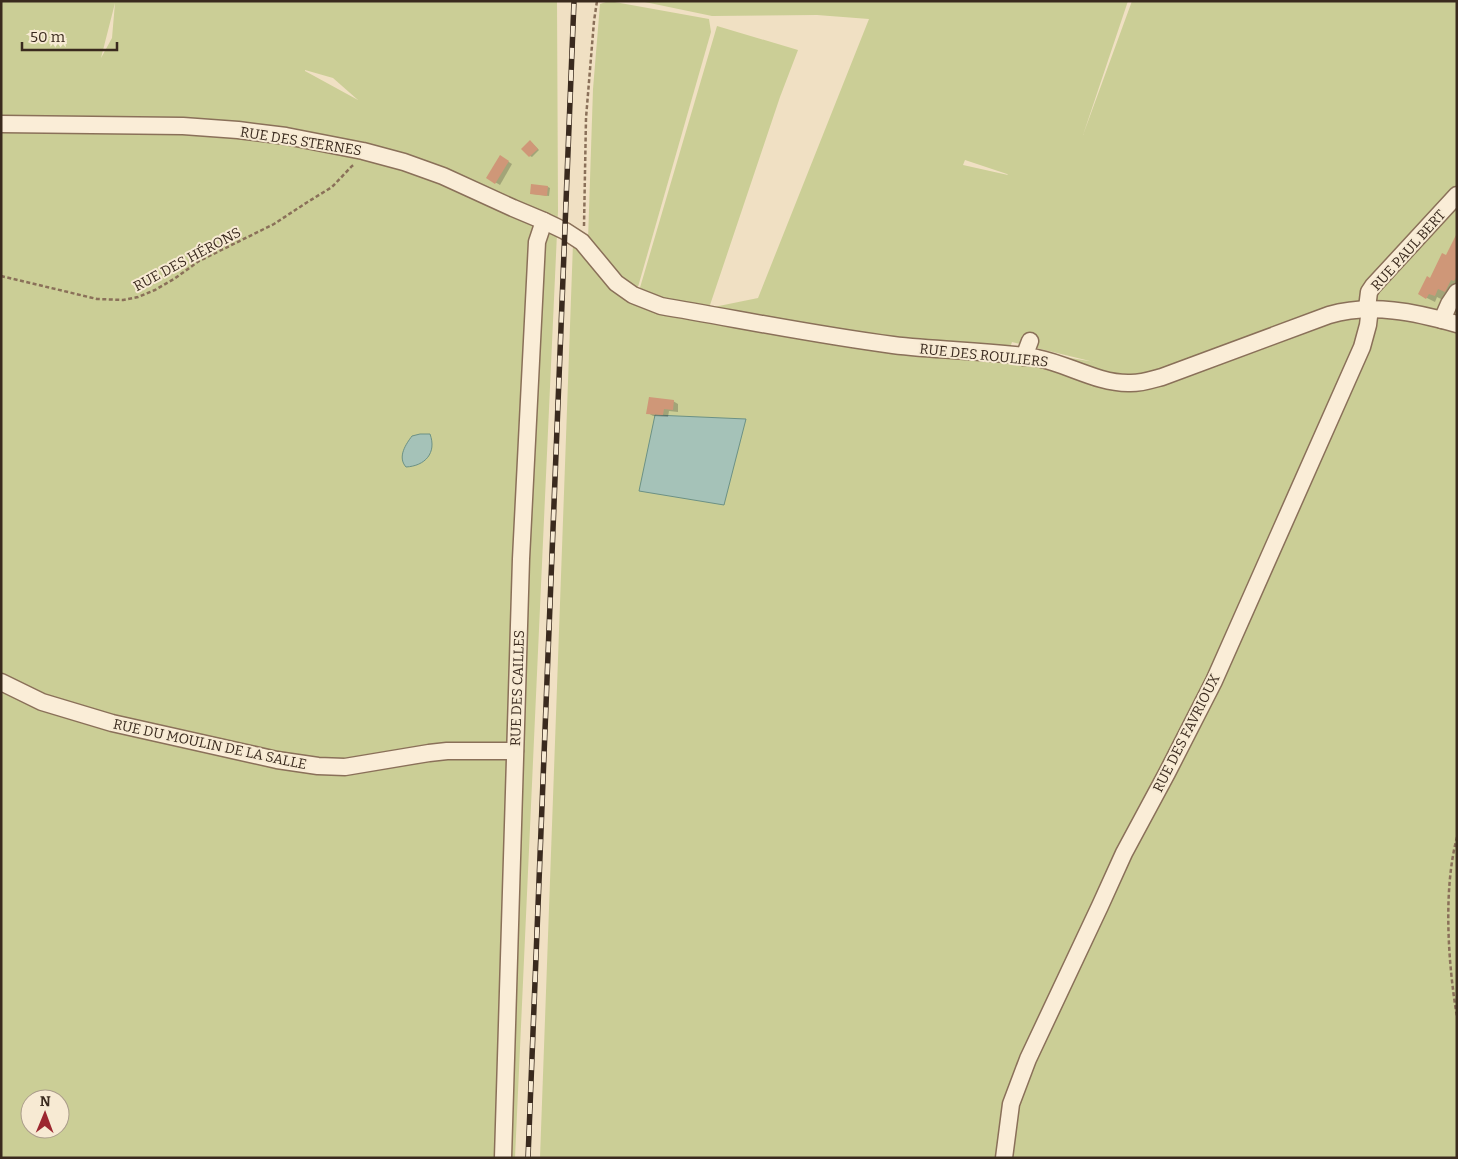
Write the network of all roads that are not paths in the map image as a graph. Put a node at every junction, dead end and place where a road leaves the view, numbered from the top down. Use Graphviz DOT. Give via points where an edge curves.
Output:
graph roads {
  1 [pos="1,124"];
  2 [pos="1457,195"];
  3 [pos="544,220"];
  4 [pos="582,242"];
  5 [pos="1457,292"];
  6 [pos="1368,308"];
  7 [pos="1449,322"];
  8 [pos="1030,341"];
  9 [pos="1024,357"];
  10 [pos="1,682"];
  11 [pos="515,751"];
  12 [pos="503,1158"];
  13 [pos="1004,1158"];
  1 -- 3 [label="street, RUE DES STERNES" via="183,126 286,136 404,162"];
  2 -- 6 [label="street, RUE PAUL BERT" via="1373,286 1369,292"];
  3 -- 4 [label="street, RUE DES STERNES"];
  3 -- 11 [label="street, RUE DES CAILLES" via="537,242"];
  4 -- 9 [label="street, RUE DES ROULIERS" via="616,284 661,306 885,344"];
  5 -- 7 [label="street" via="1446,310"];
  6 -- 7 [label="street, RUE DES ROULIERS"];
  6 -- 9 [label="street, RUE DES ROULIERS" via="1329,314 1146,382 1128,384 1111,381 1068,366"];
  6 -- 13 [label="street, RUE DES FAVRIOUX" via="1368,325 1362,347 1234,637 1124,853 1028,1059 1011,1104"];
  8 -- 9 [label="street"];
  10 -- 11 [label="street, RUE DU MOULIN DE LA SALLE" via="42,702 112,723 277,760 318,766 345,768 447,751"];
  11 -- 12 [label="street, RUE DES CAILLES"];
}
